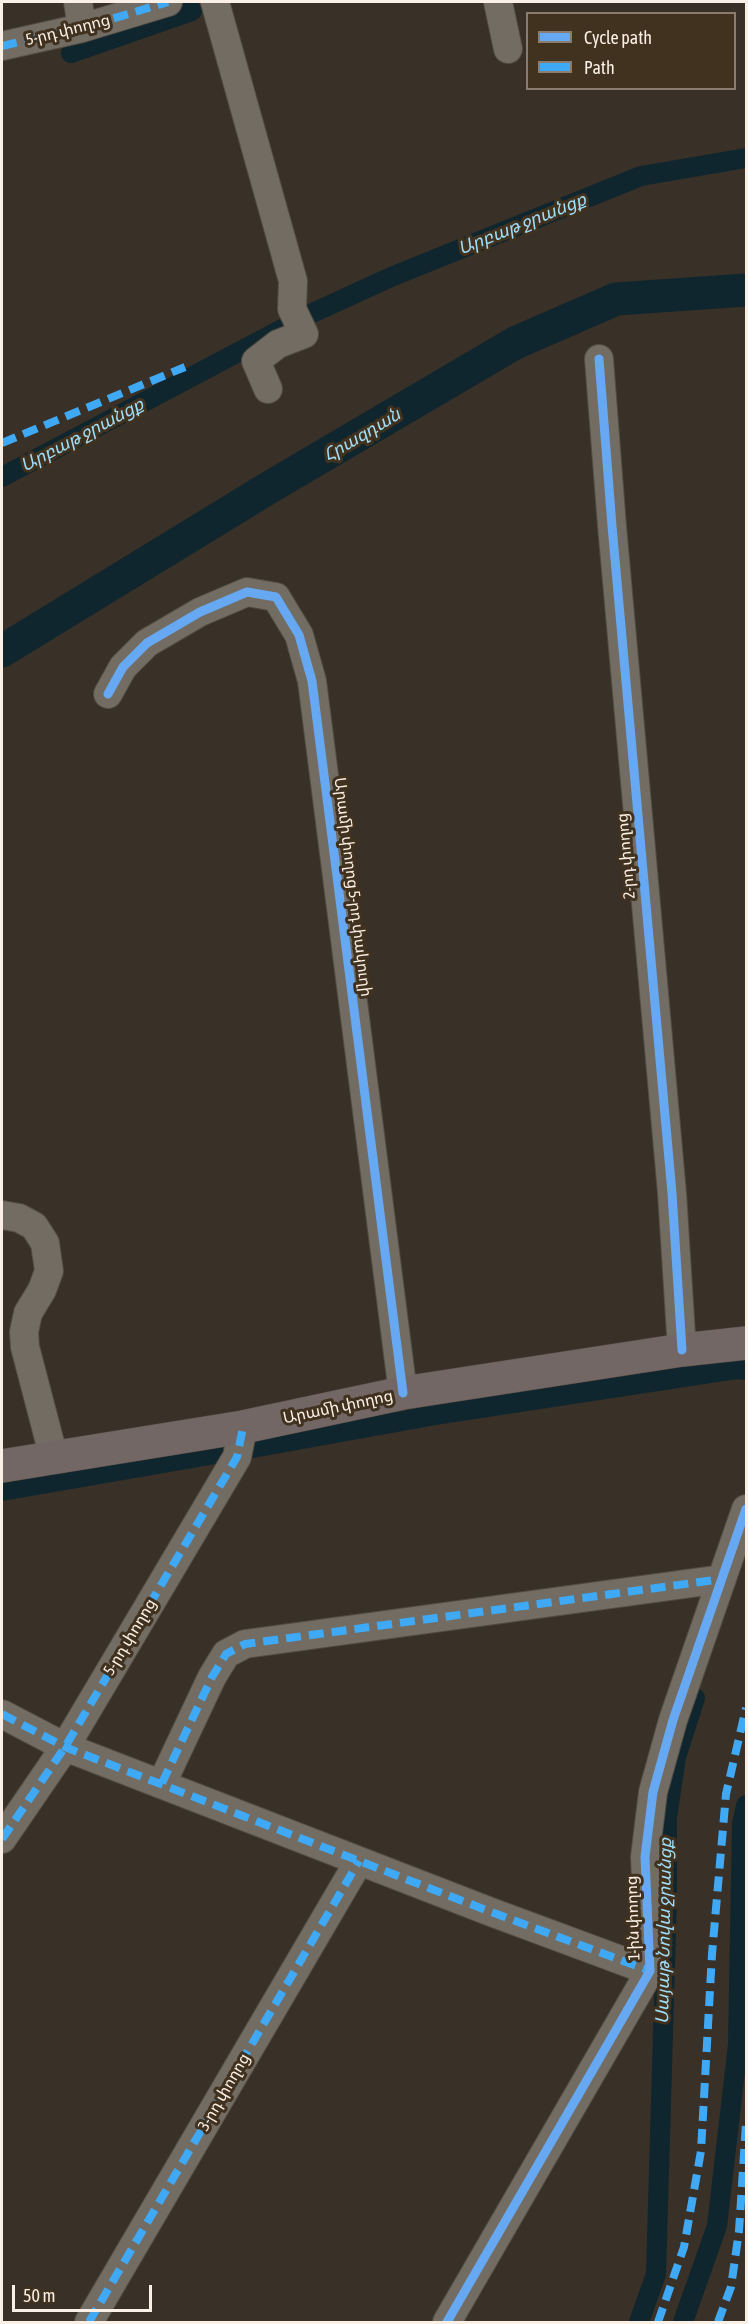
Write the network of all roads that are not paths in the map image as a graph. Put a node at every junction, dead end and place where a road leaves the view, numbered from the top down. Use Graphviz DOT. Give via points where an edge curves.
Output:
graph roads {
  1 [pos="168,2"];
  2 [pos="215,2"];
  3 [pos="498,2"];
  4 [pos="80,15"];
  5 [pos="2,46"];
  6 [pos="508,49"];
  7 [pos="599,359"];
  8 [pos="268,389"];
  9 [pos="108,694"];
  10 [pos="2,1215"];
  11 [pos="15,1314"];
  12 [pos="747,1343"];
  13 [pos="682,1350"];
  14 [pos="403,1393"];
  15 [pos="243,1427"];
  16 [pos="54,1458"];
  17 [pos="2,1466"];
  18 [pos="747,1509"];
  19 [pos="722,1579"];
  20 [pos="2,1714"];
  21 [pos="65,1747"];
  22 [pos="162,1783"];
  23 [pos="2,1839"];
  24 [pos="360,1861"];
  25 [pos="650,1971"];
  26 [pos="88,2322"];
  27 [pos="447,2322"];
  1 -- 4 [label="street, 5-րդ փողոց"];
  2 -- 8 [label="street" via="293,281 292,309 304,334 278,344 256,361"];
  3 -- 6 [label="street"];
  4 -- 5 [label="street, 5-րդ փողոց"];
  7 -- 13 [label="street, 2-րդ փողոց" via="672,1193"];
  9 -- 14 [label="street, Արամի փողոց 5-րդ փակուղի" via="123,667 147,643 200,612 247,592 276,597 299,635 312,681"];
  10 -- 11 [label="street" via="34,1226 45,1243 49,1270 42,1290"];
  11 -- 16 [label="street" via="24,1332"];
  12 -- 13 [label="main road, Արամի փողոց"];
  13 -- 14 [label="main road, Արամի փողոց"];
  14 -- 15 [label="main road, Արամի փողոց"];
  15 -- 16 [label="main road, Արամի փողոց"];
  15 -- 21 [label="street, 5-րդ փողոց" via="237,1457"];
  16 -- 17 [label="main road, Արամի փողոց"];
  18 -- 19 [label="street, 1-ին փողոց"];
  19 -- 22 [label="street" via="245,1644 226,1654 212,1677"];
  19 -- 25 [label="street, 1-ին փողոց" via="673,1720 653,1792 645,1857"];
  20 -- 21 [label="street"];
  21 -- 22 [label="street"];
  21 -- 23 [label="street, 5-րդ փողոց"];
  22 -- 24 [label="street"];
  24 -- 25 [label="street"];
  24 -- 26 [label="street, 3-րդ փողոց"];
  25 -- 27 [label="street, 1-ին փողոց"];
}
